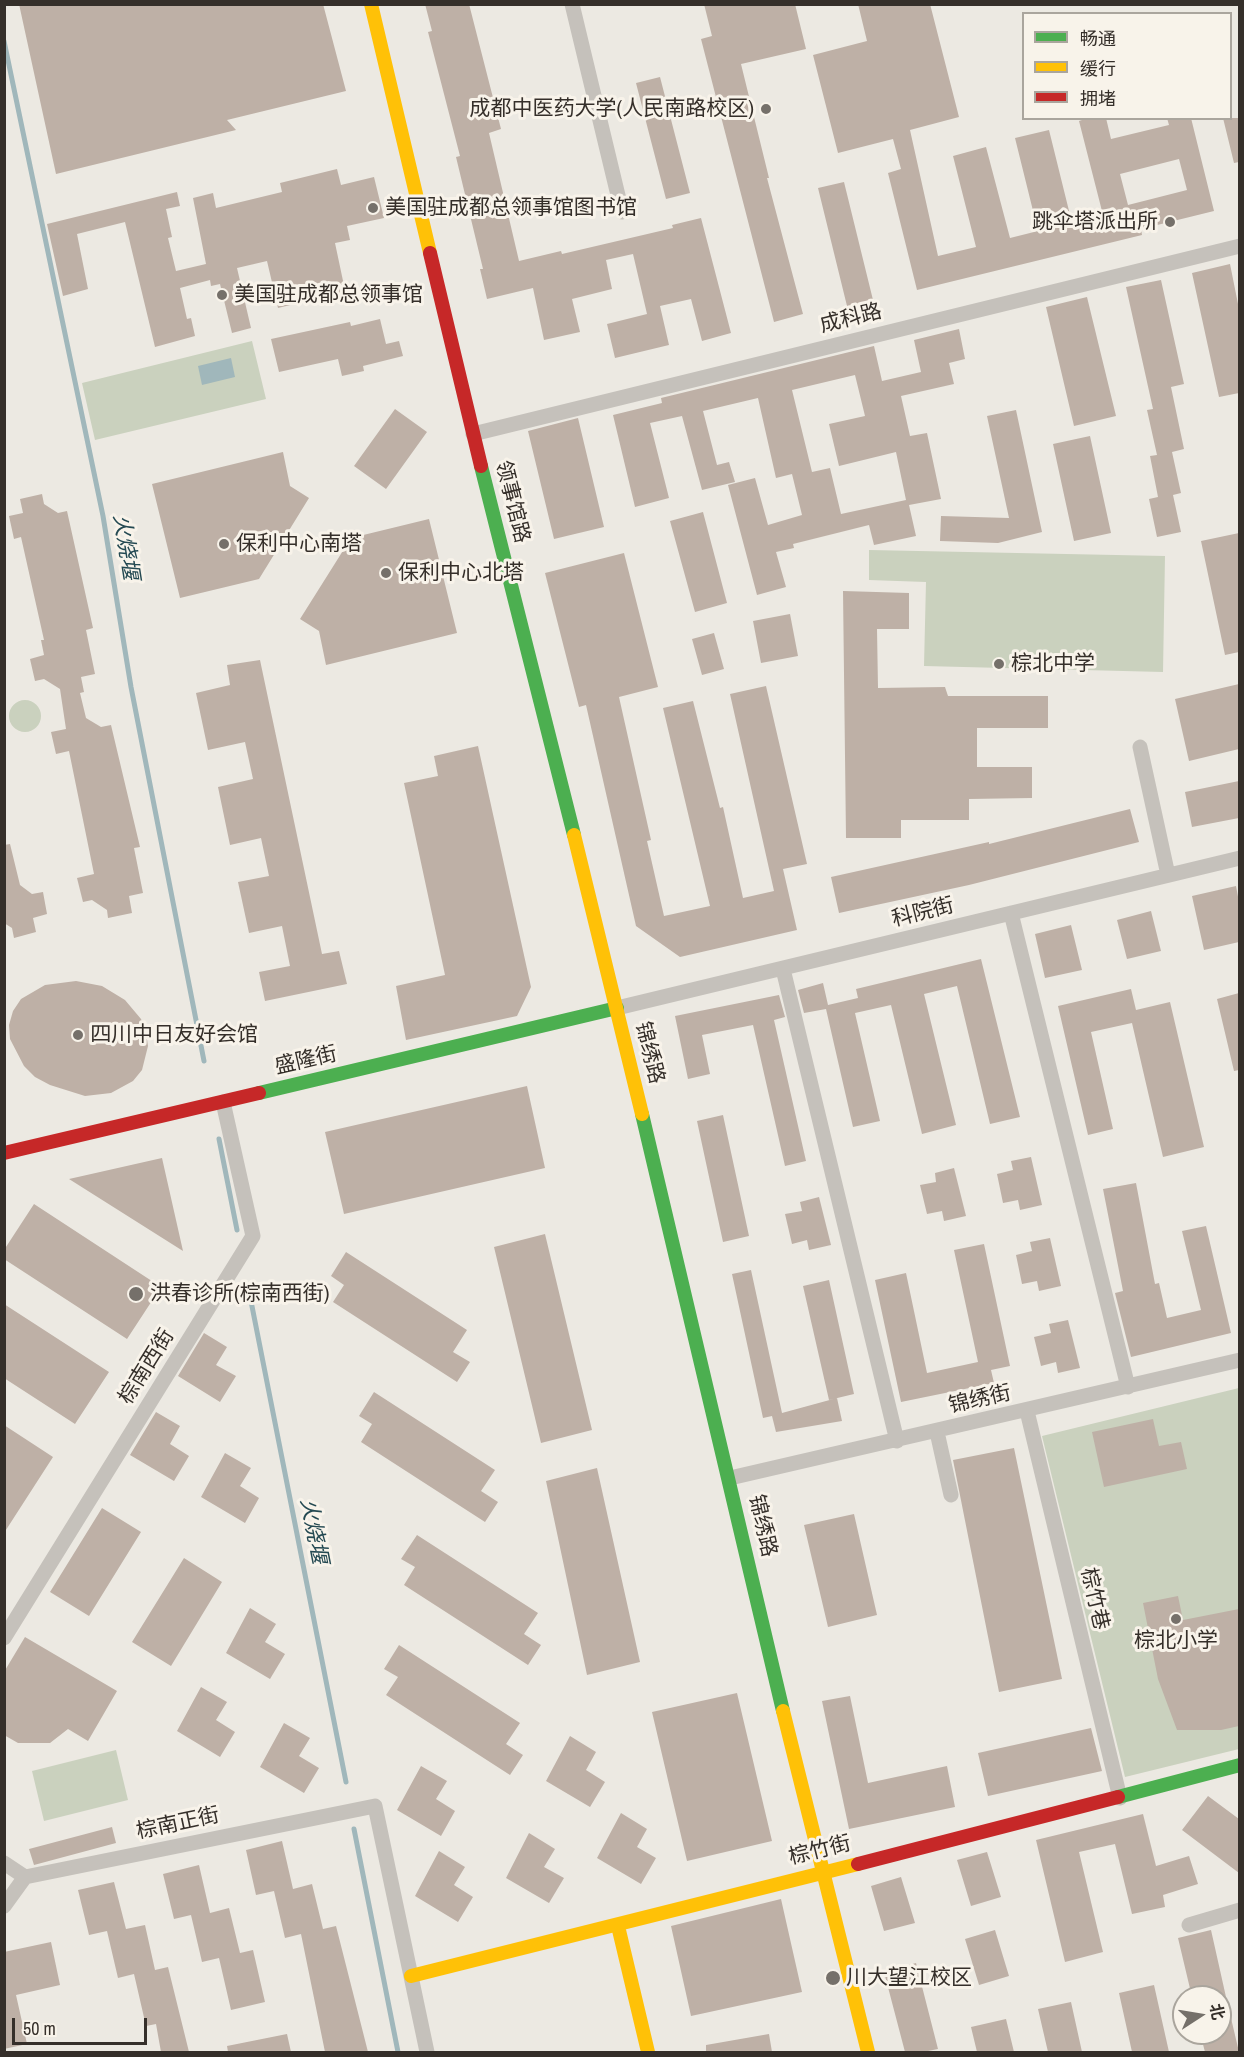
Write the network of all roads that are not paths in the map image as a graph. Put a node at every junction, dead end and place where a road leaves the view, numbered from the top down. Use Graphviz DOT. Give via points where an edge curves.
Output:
graph roads {
  1 [pos="371,4"];
  2 [pos="572,4"];
  3 [pos="622,212"];
  4 [pos="1239,246"];
  5 [pos="474,434"];
  6 [pos="1140,747"];
  7 [pos="1239,858"];
  8 [pos="1168,875"];
  9 [pos="1011,913"];
  10 [pos="783,969"];
  11 [pos="617,1008"];
  12 [pos="223,1102"];
  13 [pos="5,1150"];
  14 [pos="1239,1360"];
  15 [pos="1128,1387"];
  16 [pos="1027,1411"];
  17 [pos="937,1432"];
  18 [pos="897,1441"];
  19 [pos="730,1478"];
  20 [pos="951,1496"];
  21 [pos="4,1638"];
  22 [pos="1239,1765"];
  23 [pos="1120,1798"];
  24 [pos="4,1863"];
  25 [pos="821,1872"];
  26 [pos="25,1877"];
  27 [pos="4,1906"];
  28 [pos="1239,1910"];
  29 [pos="1189,1925"];
  30 [pos="618,1926"];
  31 [pos="411,1976"];
  32 [pos="427,2052"];
  33 [pos="648,2052"];
  34 [pos="868,2052"];
  1 -- 5 [label="main road, 领事馆路"];
  2 -- 3 [label="street"];
  4 -- 5 [label="street, 成科路"];
  5 -- 11 [label="main road, 领事馆路"];
  6 -- 8 [label="street"];
  7 -- 8 [label="street, 科院街"];
  8 -- 9 [label="street, 科院街"];
  9 -- 10 [label="street, 科院街"];
  9 -- 15 [label="street"];
  10 -- 11 [label="street, 科院街"];
  10 -- 18 [label="street"];
  11 -- 12 [label="main road, 盛隆街"];
  11 -- 19 [label="main road, 锦绣路"];
  12 -- 13 [label="main road, 盛隆街"];
  12 -- 21 [label="street, 棕南西街" via="253,1236"];
  14 -- 15 [label="street, 锦绣街"];
  15 -- 16 [label="street, 锦绣街"];
  16 -- 17 [label="street, 锦绣街"];
  16 -- 23 [label="street, 棕竹巷"];
  17 -- 18 [label="street, 锦绣街"];
  17 -- 20 [label="street"];
  18 -- 19 [label="street, 锦绣街"];
  19 -- 25 [label="main road, 锦绣路"];
  22 -- 23 [label="main road, 棕竹街"];
  23 -- 25 [label="main road, 棕竹街"];
  24 -- 26 [label="street"];
  25 -- 30 [label="main road, 棕竹街"];
  25 -- 34 [label="main road, 锦绣路"];
  26 -- 27 [label="street"];
  26 -- 31 [label="street, 棕南正街" via="375,1806"];
  28 -- 29 [label="street"];
  30 -- 31 [label="main road, 棕竹街"];
  30 -- 33 [label="main road"];
  31 -- 32 [label="street"];
}
